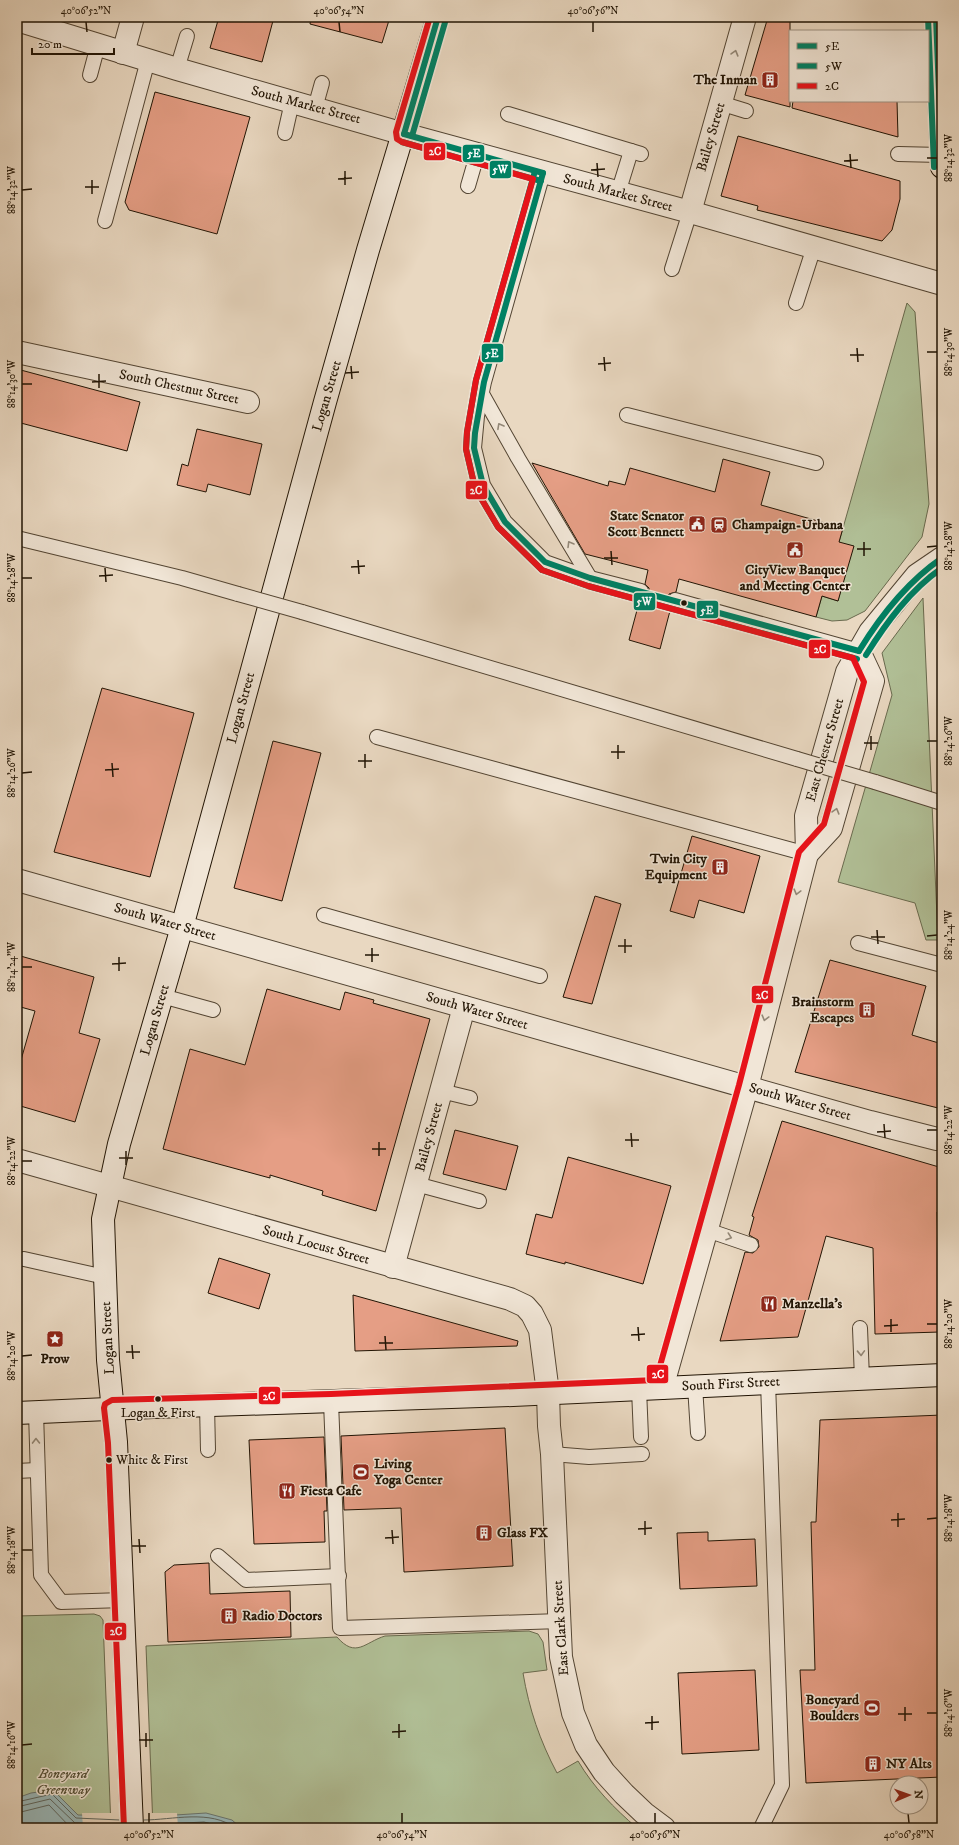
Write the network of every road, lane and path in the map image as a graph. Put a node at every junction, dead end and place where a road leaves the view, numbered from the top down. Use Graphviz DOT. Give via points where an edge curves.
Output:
graph roads {
  1 [pos="133,17"];
  2 [pos="438,17"];
  3 [pos="745,17"];
  4 [pos="936,17"];
  5 [pos="17,20"];
  6 [pos="187,36"];
  7 [pos="98,45"];
  8 [pos="123,52"];
  9 [pos="148,60"];
  10 [pos="178,69"];
  11 [pos="90,75"];
  12 [pos="322,83"];
  13 [pos="292,102"];
  14 [pos="720,103"];
  15 [pos="315,108"];
  16 [pos="746,110"];
  17 [pos="508,114"];
  18 [pos="285,133"];
  19 [pos="404,134"];
  20 [pos="898,154"];
  21 [pos="477,155"];
  22 [pos="942,155"];
  23 [pos="942,167"];
  24 [pos="543,173"];
  25 [pos="468,186"];
  26 [pos="618,193"];
  27 [pos="690,212"];
  28 [pos="105,221"];
  29 [pos="814,247"];
  30 [pos="672,269"];
  31 [pos="942,284"];
  32 [pos="796,303"];
  33 [pos="17,352"];
  34 [pos="482,394"];
  35 [pos="248,402"];
  36 [pos="627,415"];
  37 [pos="816,463"];
  38 [pos="17,538"];
  39 [pos="942,558"];
  40 [pos="590,578"];
  41 [pos="641,591"];
  42 [pos="675,600"];
  43 [pos="859,651"];
  44 [pos="377,737"];
  45 [pos="942,803"];
  46 [pos="807,854"];
  47 [pos="17,880"];
  48 [pos="324,915"];
  49 [pos="182,927"];
  50 [pos="858,943"];
  51 [pos="942,965"];
  52 [pos="540,976"];
  53 [pos="162,996"];
  54 [pos="464,1007"];
  55 [pos="213,1010"];
  56 [pos="747,1087"];
  57 [pos="441,1091"];
  58 [pos="470,1098"];
  59 [pos="937,1140"];
  60 [pos="17,1160"];
  61 [pos="416,1184"];
  62 [pos="109,1187"];
  63 [pos="480,1201"];
  64 [pos="707,1230"];
  65 [pos="751,1245"];
  66 [pos="24,1259"];
  67 [pos="393,1267"];
  68 [pos="105,1277"];
  69 [pos="860,1328"];
  70 [pos="942,1375"];
  71 [pos="862,1379"];
  72 [pos="768,1382"];
  73 [pos="695,1386"];
  74 [pos="662,1388"];
  75 [pos="639,1389"];
  76 [pos="548,1393"];
  77 [pos="331,1402"];
  78 [pos="207,1405"];
  79 [pos="112,1408"];
  80 [pos="27,1413"];
  81 [pos="698,1433"];
  82 [pos="641,1437"];
  83 [pos="208,1450"];
  84 [pos="552,1454"];
  85 [pos="642,1454"];
  86 [pos="37,1470"];
  87 [pos="17,1471"];
  88 [pos="218,1556"];
  89 [pos="339,1576"];
  90 [pos="123,1600"];
  91 [pos="560,1621"];
  92 [pos="132,1828"];
  93 [pos="664,1828"];
  94 [pos="761,1828"];
  1 -- 8 [label="street"];
  2 -- 19 [label="street, Logan Street"];
  14 -- 3 [label="street, Bailey Street, one-way"];
  4 -- 22 [label="main road"];
  5 -- 7 [label="street, South Market Street"];
  6 -- 10 [label="lane"];
  7 -- 8 [label="street, South Market Street"];
  7 -- 11 [label="lane"];
  8 -- 9 [label="street, South Market Street"];
  9 -- 10 [label="street, South Market Street"];
  9 -- 28 [label="lane"];
  10 -- 13 [label="street, South Market Street"];
  12 -- 15 [label="lane"];
  13 -- 15 [label="street, South Market Street"];
  13 -- 18 [label="lane"];
  14 -- 16 [label="lane"];
  14 -- 27 [label="street, Bailey Street"];
  15 -- 19 [label="street, South Market Street"];
  17 -- 26 [label="lane" via="636,153"];
  19 -- 21 [label="street, South Market Street"];
  19 -- 49 [label="street, Logan Street" via="323,409"];
  20 -- 22 [label="lane"];
  21 -- 24 [label="street, South Market Street"];
  21 -- 25 [label="lane"];
  22 -- 23 [label="main road"];
  24 -- 26 [label="street, South Market Street"];
  24 -- 34 [label="lane"];
  26 -- 27 [label="street, South Market Street"];
  27 -- 29 [label="street, South Market Street"];
  27 -- 30 [label="lane"];
  29 -- 31 [label="street, South Market Street"];
  29 -- 32 [label="lane"];
  33 -- 35 [label="street, South Chestnut Street"];
  40 -- 34 [label="lane, one-way"];
  34 -- 40 [label="lane" via="474,448 483,485 505,522 545,562"];
  36 -- 37 [label="lane"];
  38 -- 45 [label="lane, bridge" via="182,578 302,612"];
  39 -- 43 [label="street, East Chester Street" via="917,576 870,632"];
  40 -- 41 [label="lane"];
  42 -- 43 [label="lane"];
  43 -- 46 [label="street, East Chester Street" via="847,672 806,816"];
  44 -- 46 [label="lane"];
  46 -- 56 [label="street, East Chester Street, one-way"];
  47 -- 49 [label="street, South Water Street"];
  48 -- 52 [label="lane"];
  49 -- 53 [label="street, Logan Street"];
  49 -- 54 [label="street, South Water Street"];
  50 -- 51 [label="lane"];
  53 -- 55 [label="lane"];
  53 -- 62 [label="street, Logan Street"];
  54 -- 56 [label="street, South Water Street"];
  54 -- 57 [label="street, Bailey Street"];
  56 -- 59 [label="street, South Water Street"];
  56 -- 64 [label="street, East Chester Street"];
  57 -- 58 [label="lane"];
  57 -- 61 [label="street, Bailey Street"];
  60 -- 62 [label="street, South Locust Street"];
  61 -- 63 [label="lane"];
  61 -- 67 [label="street, Bailey Street"];
  62 -- 67 [label="street, South Locust Street"];
  62 -- 68 [label="street, Logan Street" via="103,1219"];
  64 -- 65 [label="lane, one-way"];
  64 -- 74 [label="street, East Chester Street"];
  66 -- 68 [label="lane"];
  67 -- 76 [label="street, South Locust Street" via="510,1298 525,1306 540,1330"];
  68 -- 79 [label="street, Logan Street"];
  69 -- 71 [label="lane, one-way"];
  70 -- 71 [label="street, South First Street"];
  71 -- 72 [label="street, South First Street"];
  72 -- 73 [label="street, South First Street"];
  72 -- 94 [label="lane" via="782,1785"];
  73 -- 74 [label="street, South First Street"];
  73 -- 81 [label="lane"];
  74 -- 75 [label="street, South First Street"];
  75 -- 76 [label="street, South First Street"];
  75 -- 82 [label="lane"];
  76 -- 77 [label="street, South First Street"];
  76 -- 84 [label="street, East Clark Street"];
  77 -- 78 [label="street, South First Street"];
  77 -- 89 [label="lane"];
  78 -- 79 [label="street, South First Street"];
  78 -- 83 [label="lane"];
  79 -- 80 [label="street, South First Street"];
  79 -- 90 [label="street, Logan Street" via="116,1442"];
  86 -- 80 [label="lane, one-way"];
  84 -- 85 [label="lane" via="589,1457"];
  84 -- 91 [label="street, East Clark Street"];
  86 -- 87 [label="lane"];
  86 -- 90 [label="lane" via="41,1575 61,1602"];
  88 -- 89 [label="lane" via="246,1580"];
  89 -- 91 [label="lane" via="340,1628"];
  90 -- 92 [label="street, Logan Street"];
  91 -- 93 [label="street, East Clark Street" via="561,1657 567,1691 572,1713 586,1745 604,1772 624,1794"];
}
